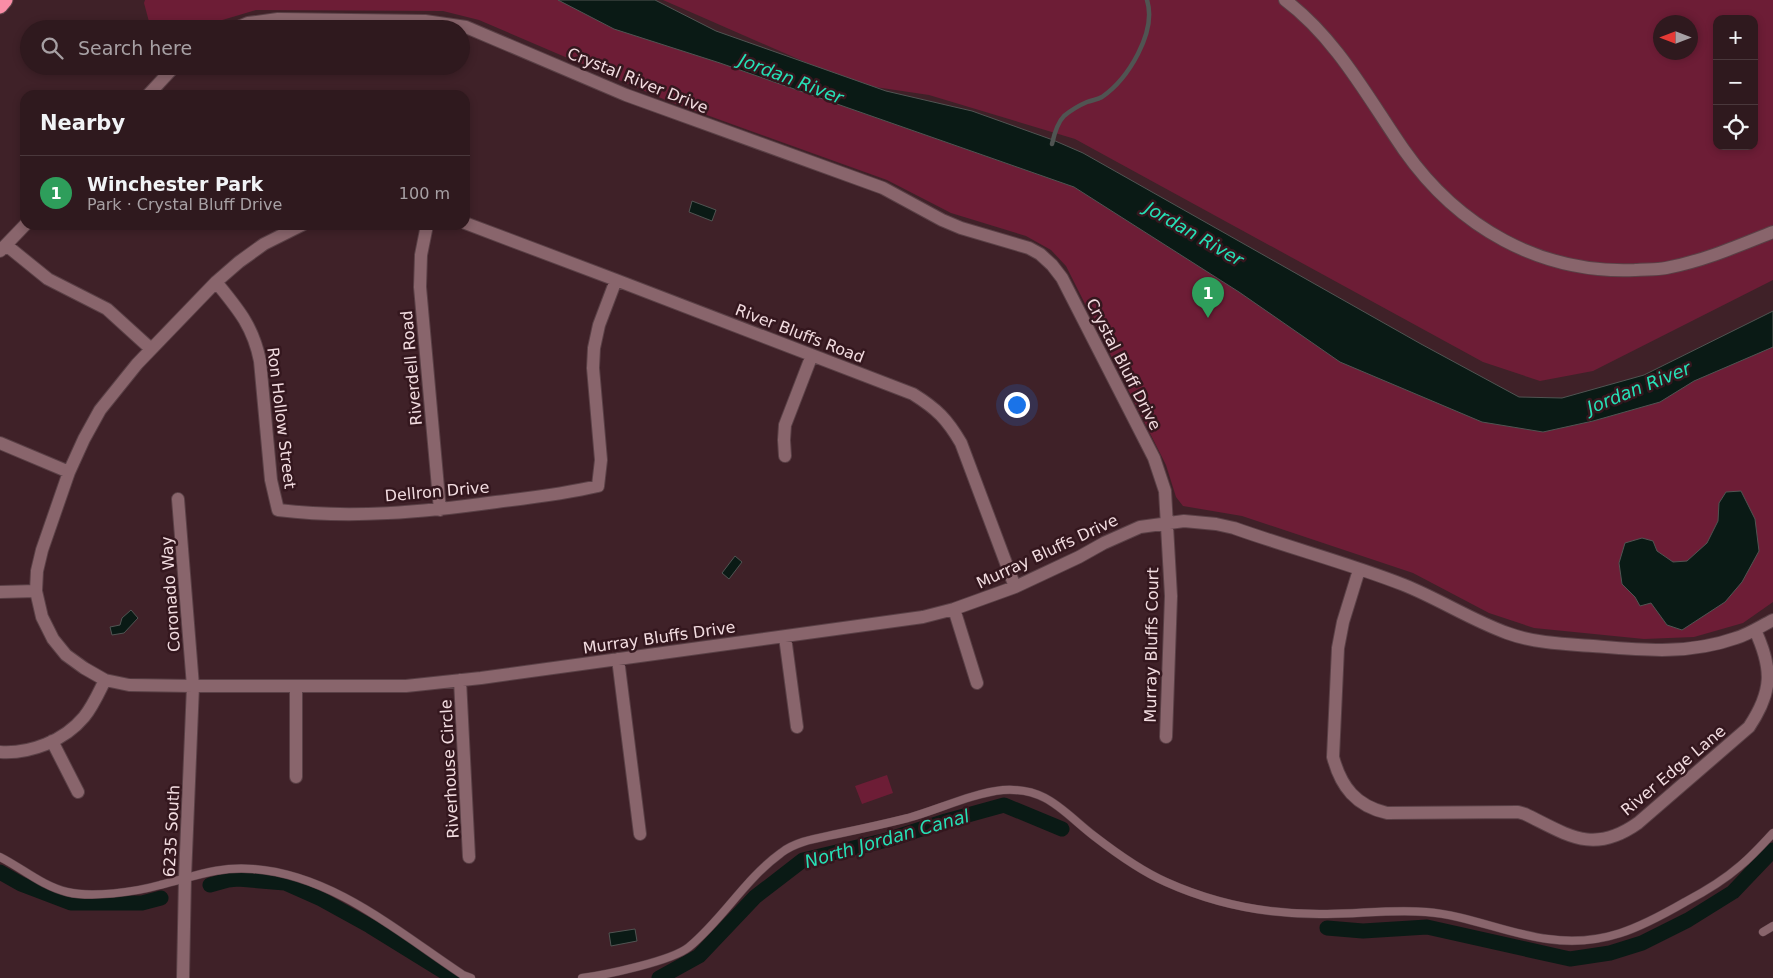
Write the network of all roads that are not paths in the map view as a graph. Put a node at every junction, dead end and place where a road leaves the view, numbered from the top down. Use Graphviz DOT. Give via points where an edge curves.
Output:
graph roads {
  1 [pos="5,0"];
  2 [pos="1285,0"];
  3 [pos="0,6"];
  4 [pos="280,20"];
  5 [pos="425,20"];
  6 [pos="470,29"];
  7 [pos="167,75"];
  8 [pos="153,90"];
  9 [pos="470,225"];
  10 [pos="20,229"];
  11 [pos="292,230"];
  12 [pos="426,230"];
  13 [pos="1773,232"];
  14 [pos="1016,244"];
  15 [pos="3,248"];
  16 [pos="616,280"];
  17 [pos="216,282"];
  18 [pos="150,349"];
  19 [pos="812,355"];
  20 [pos="0,443"];
  21 [pos="785,456"];
  22 [pos="69,472"];
  23 [pos="178,499"];
  24 [pos="278,510"];
  25 [pos="440,510"];
  26 [pos="1166,523"];
  27 [pos="1359,570"];
  28 [pos="1015,587"];
  29 [pos="36,591"];
  30 [pos="0,592"];
  31 [pos="954,609"];
  32 [pos="1773,620"];
  33 [pos="1755,630"];
  34 [pos="785,636"];
  35 [pos="618,659"];
  36 [pos="105,680"];
  37 [pos="460,680"];
  38 [pos="977,683"];
  39 [pos="193,686"];
  40 [pos="296,686"];
  41 [pos="797,727"];
  42 [pos="1166,737"];
  43 [pos="52,741"];
  44 [pos="0,752"];
  45 [pos="296,777"];
  46 [pos="78,792"];
  47 [pos="1773,833"];
  48 [pos="640,834"];
  49 [pos="0,856"];
  50 [pos="469,857"];
  51 [pos="185,877"];
  52 [pos="1773,926"];
  53 [pos="1763,932"];
  54 [pos="183,978"];
  55 [pos="471,978"];
  56 [pos="582,978"];
  1 -- 3 [label="highway"];
  2 -- 13 [label="street" via="1330,44 1362,84 1405,151 1441,195 1477,224 1516,248 1575,267 1620,271 1664,269 1728,251"];
  4 -- 5 [label="street, Crystal River Drive"];
  6 -- 14 [label="street, Crystal River Drive" via="626,95 883,188 961,228"];
  7 -- 8 [label="street"];
  9 -- 16 [label="street, River Bluffs Road"];
  10 -- 15 [label="street"];
  11 -- 17 [label="street" via="264,244"];
  12 -- 25 [label="street, Riverdell Road" via="420,287"];
  14 -- 26 [label="street, Crystal Bluff Drive" via="1040,254 1062,278 1154,458 1165,491"];
  15 -- 18 [label="street" via="59,286 106,308"];
  16 -- 19 [label="street, River Bluffs Road"];
  16 -- 25 [label="street, Dellron Drive" via="594,348 601,460 598,486"];
  17 -- 18 [label="street"];
  17 -- 24 [label="street, Ron Hollow Street" via="243,316 257,346 271,480"];
  18 -- 22 [label="street" via="100,410"];
  19 -- 21 [label="street" via="785,425"];
  19 -- 28 [label="street, River Bluffs Road" via="913,394 950,424 962,443"];
  20 -- 22 [label="street"];
  22 -- 29 [label="street" via="42,550"];
  23 -- 39 [label="street, Coronado Way"];
  24 -- 25 [label="street, Dellron Drive" via="304,513"];
  26 -- 27 [label="street, Murray Bluffs Drive" via="1184,520 1216,524"];
  26 -- 28 [label="street, Murray Bluffs Drive" via="1131,530"];
  26 -- 42 [label="street, Murray Bluffs Court" via="1171,596"];
  27 -- 33 [label="street, Murray Bluffs Drive" via="1405,586 1483,624 1537,641 1656,651 1680,650 1719,644"];
  27 -- 33 [label="street, River Edge Lane" via="1339,636 1333,757 1337,773 1357,800 1387,813 1518,812 1580,839 1602,839 1622,833 1638,823 1756,718 1767,695 1770,675 1765,652"];
  28 -- 31 [label="street, Murray Bluffs Drive"];
  29 -- 30 [label="street"];
  29 -- 36 [label="street" via="42,617 66,655"];
  31 -- 34 [label="street, Murray Bluffs Drive" via="900,621"];
  31 -- 38 [label="street"];
  32 -- 33 [label="street, Murray Bluffs Drive"];
  34 -- 35 [label="street, Murray Bluffs Drive"];
  34 -- 41 [label="street"];
  35 -- 37 [label="street, Murray Bluffs Drive"];
  35 -- 48 [label="street"];
  36 -- 39 [label="street, Murray Bluffs Drive"];
  36 -- 43 [label="street" via="83,718"];
  37 -- 40 [label="street, Murray Bluffs Drive" via="406,686"];
  37 -- 50 [label="street, Riverhouse Circle"];
  39 -- 40 [label="street, Murray Bluffs Drive"];
  39 -- 51 [label="street, 6235 South"];
  40 -- 45 [label="street"];
  43 -- 44 [label="street" via="25,751"];
  43 -- 46 [label="street"];
  47 -- 56 [label="lane" via="1737,869 1647,924 1604,938 1567,941 1424,912 1296,914 1263,911 1214,900 1161,880 1136,865 1045,796 1004,790 783,850 687,950 649,963"];
  49 -- 51 [label="lane" via="48,886 88,895 160,886"];
  51 -- 54 [label="street, 6235 South"];
  51 -- 55 [label="lane" via="217,870 252,869 312,883 394,926"];
  52 -- 53 [label="lane"];
}
